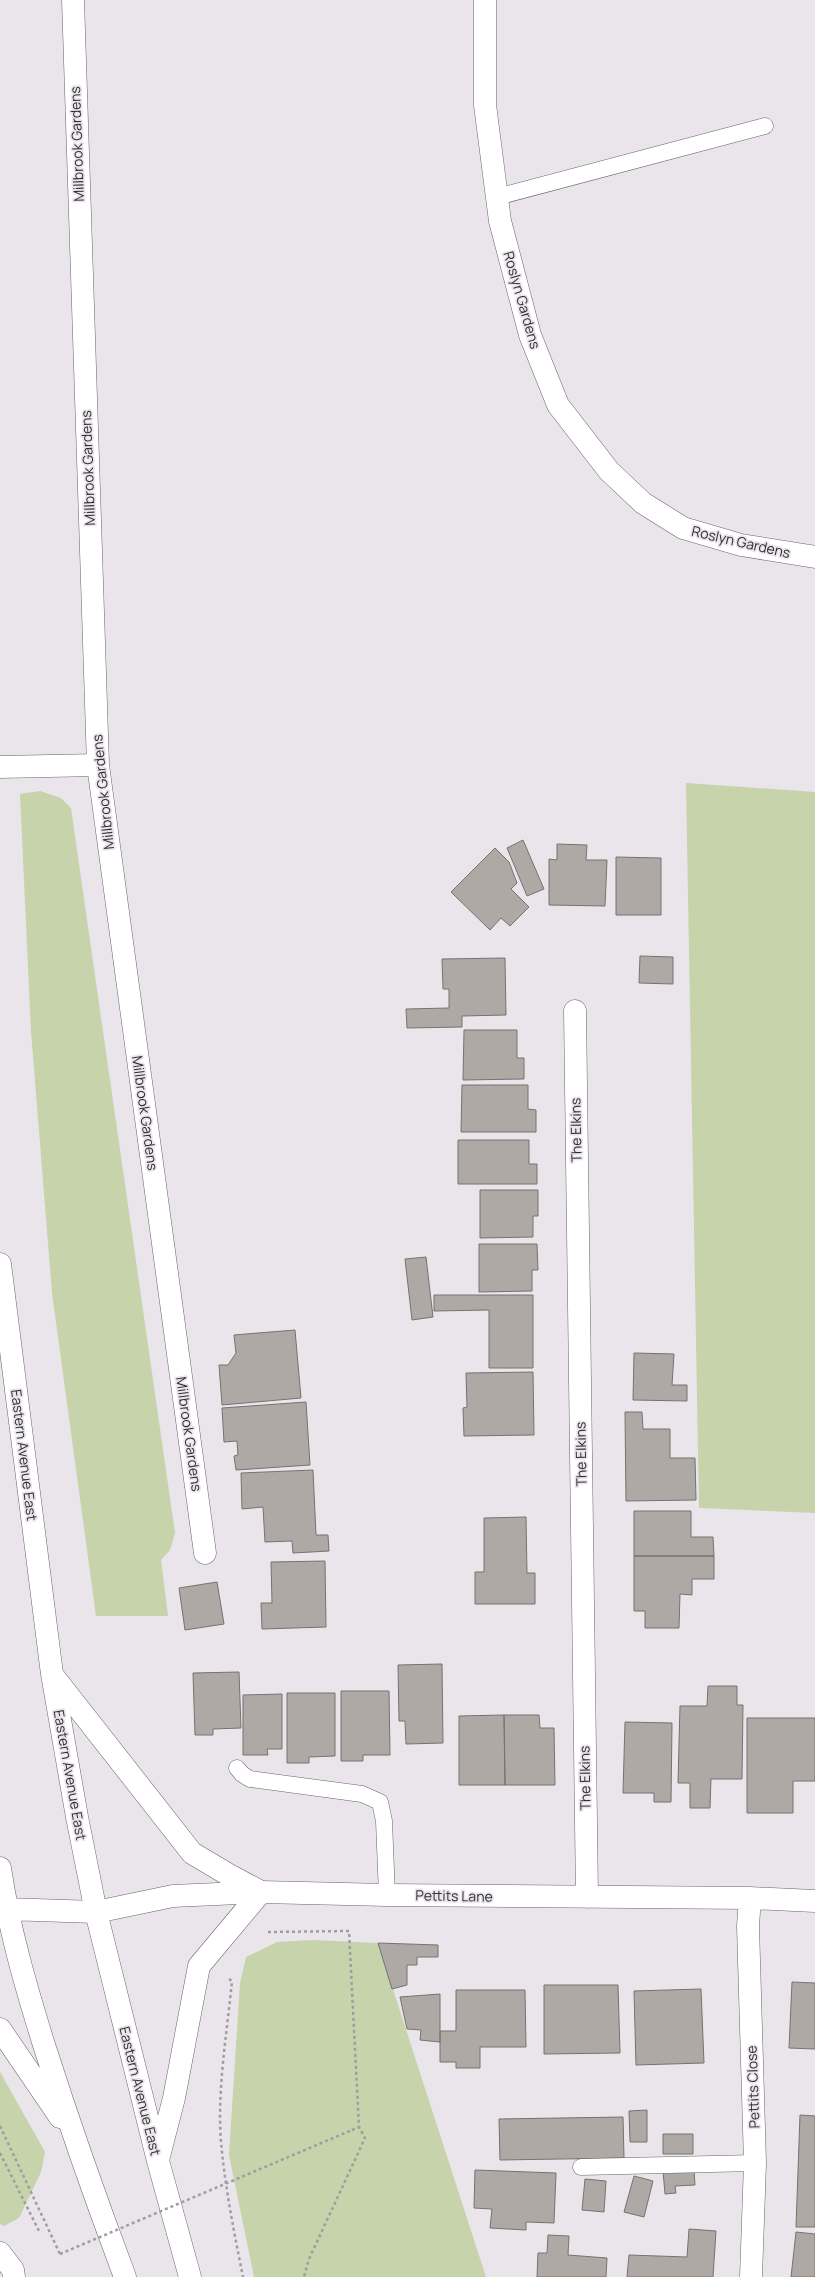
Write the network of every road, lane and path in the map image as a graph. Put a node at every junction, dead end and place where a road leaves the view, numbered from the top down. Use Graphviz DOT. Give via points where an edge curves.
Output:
graph roads {
  1 [pos="73,0"];
  2 [pos="485,0"];
  3 [pos="765,126"];
  4 [pos="497,197"];
  5 [pos="815,557"];
  6 [pos="98,765"];
  7 [pos="0,767"];
  8 [pos="575,1011"];
  9 [pos="0,1264"];
  10 [pos="205,1553"];
  11 [pos="52,1674"];
  12 [pos="237,1768"];
  13 [pos="0,1868"];
  14 [pos="261,1892"];
  15 [pos="387,1895"];
  16 [pos="587,1897"];
  17 [pos="750,1898"];
  18 [pos="815,1901"];
  19 [pos="3,1909"];
  20 [pos="96,1912"];
  21 [pos="263,1932"];
  22 [pos="226,1978"];
  23 [pos="0,2029"];
  24 [pos="0,2126"];
  25 [pos="359,2127"];
  26 [pos="73,2136"];
  27 [pos="0,2153"];
  28 [pos="158,2161"];
  29 [pos="755,2163"];
  30 [pos="581,2167"];
  31 [pos="39,2231"];
  32 [pos="0,2253"];
  33 [pos="9,2274"];
  34 [pos="125,2277"];
  35 [pos="190,2277"];
  36 [pos="244,2277"];
  37 [pos="304,2277"];
  38 [pos="750,2277"];
  1 -- 6 [label="main road, Millbrook Gardens"];
  2 -- 4 [label="main road, Roslyn Gardens" via="485,105"];
  3 -- 4 [label="lane"];
  4 -- 5 [label="main road, Roslyn Gardens" via="500,221 535,349 558,405 609,471 643,503 683,528 741,545"];
  6 -- 7 [label="main road"];
  6 -- 10 [label="main road, Millbrook Gardens"];
  8 -- 16 [label="main road, The Elkins"];
  9 -- 11 [label="main road, Eastern Avenue East"];
  11 -- 14 [label="main road" via="192,1853"];
  11 -- 20 [label="main road, Eastern Avenue East"];
  12 -- 15 [label="lane" via="250,1778 362,1794 380,1802 384,1821"];
  13 -- 19 [label="main road"];
  14 -- 15 [label="main road, Pettits Lane"];
  14 -- 20 [label="main road, Pettits Lane" via="173,1896"];
  14 -- 28 [label="main road" via="199,1966 174,2098"];
  15 -- 16 [label="main road, Pettits Lane"];
  16 -- 17 [label="main road, Pettits Lane"];
  17 -- 18 [label="main road, Pettits Lane"];
  17 -- 29 [label="main road, Pettits Close" via="748,1926"];
  19 -- 20 [label="main road, Pettits Lane"];
  19 -- 26 [label="main road"];
  20 -- 28 [label="main road, Eastern Avenue East"];
  21 -- 25 [label="path" via="349,1931"];
  22 -- 36 [label="path" via="232,1981 222,2084 221,2141 231,2217"];
  23 -- 26 [label="main road"];
  24 -- 25 [label="path, bridge" via="60,2254"];
  25 -- 37 [label="path" via="365,2138 309,2259"];
  26 -- 34 [label="main road"];
  27 -- 31 [label="path"];
  28 -- 35 [label="main road, Eastern Avenue East"];
  29 -- 30 [label="lane"];
  29 -- 38 [label="main road, Pettits Close"];
  32 -- 33 [label="main road"];
}
